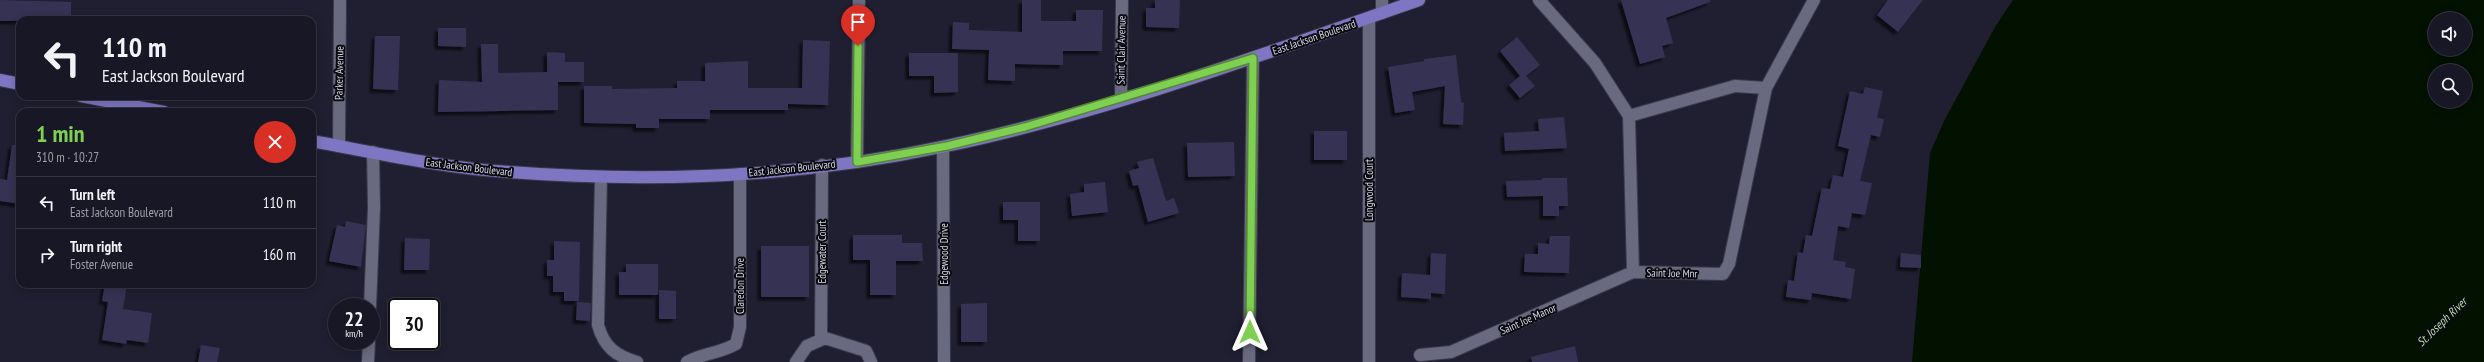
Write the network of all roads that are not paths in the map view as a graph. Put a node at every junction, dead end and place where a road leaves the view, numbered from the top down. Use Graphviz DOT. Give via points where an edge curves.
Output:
graph roads {
  1 [pos="340,0"];
  2 [pos="859,0"];
  3 [pos="1122,0"];
  4 [pos="1382,0"];
  5 [pos="1420,0"];
  6 [pos="1539,0"];
  7 [pos="1814,0"];
  8 [pos="1382,13"];
  9 [pos="1369,18"];
  10 [pos="1253,58"];
  11 [pos="0,80"];
  12 [pos="16,83"];
  13 [pos="1766,88"];
  14 [pos="102,100"];
  15 [pos="1121,100"];
  16 [pos="143,108"];
  17 [pos="1629,116"];
  18 [pos="316,142"];
  19 [pos="338,146"];
  20 [pos="943,147"];
  21 [pos="373,152"];
  22 [pos="857,162"];
  23 [pos="822,165"];
  24 [pos="740,174"];
  25 [pos="601,177"];
  26 [pos="1633,272"];
  27 [pos="370,298"];
  28 [pos="821,338"];
  29 [pos="369,350"];
  30 [pos="1420,355"];
  31 [pos="368,362"];
  32 [pos="637,362"];
  33 [pos="687,362"];
  34 [pos="796,362"];
  35 [pos="871,362"];
  36 [pos="945,362"];
  37 [pos="1249,362"];
  38 [pos="1369,362"];
  1 -- 19 [label="street, Parker Avenue"];
  2 -- 22 [label="street"];
  3 -- 15 [label="street, Saint Clair Avenue"];
  4 -- 8 [label="street"];
  5 -- 8 [label="main road, East Jackson Boulevard"];
  6 -- 17 [label="street" via="1595,62"];
  7 -- 13 [label="street, Saint Joe Mnr"];
  8 -- 9 [label="main road, East Jackson Boulevard"];
  9 -- 10 [label="main road, East Jackson Boulevard"];
  9 -- 38 [label="street, Longwood Court"];
  10 -- 15 [label="main road, East Jackson Boulevard"];
  10 -- 37 [label="street"];
  11 -- 12 [label="main road"];
  13 -- 17 [label="street" via="1735,86"];
  13 -- 26 [label="street, Saint Joe Mnr" via="1729,264 1723,274"];
  14 -- 16 [label="main road"];
  15 -- 20 [label="main road, East Jackson Boulevard"];
  17 -- 26 [label="street, Saint Joe Mnr"];
  18 -- 19 [label="main road, East Jackson Boulevard"];
  19 -- 21 [label="main road, East Jackson Boulevard"];
  20 -- 22 [label="main road, East Jackson Boulevard"];
  20 -- 36 [label="street, Edgewood Drive"];
  21 -- 25 [label="main road, East Jackson Boulevard" via="428,163 502,172"];
  21 -- 27 [label="street" via="374,208"];
  22 -- 23 [label="main road, East Jackson Boulevard"];
  23 -- 24 [label="main road, East Jackson Boulevard"];
  23 -- 28 [label="street, Edgewater Court"];
  24 -- 25 [label="main road, East Jackson Boulevard"];
  24 -- 33 [label="street, Claredon Drive" via="740,326 736,344 721,352"];
  25 -- 32 [label="street" via="598,326 602,340 622,357"];
  26 -- 30 [label="street, Saint Joe Manor" via="1451,352"];
  28 -- 34 [label="street" via="807,346"];
  28 -- 35 [label="street" via="840,341 866,351"];
  29 -- 31 [label="street"];
}
